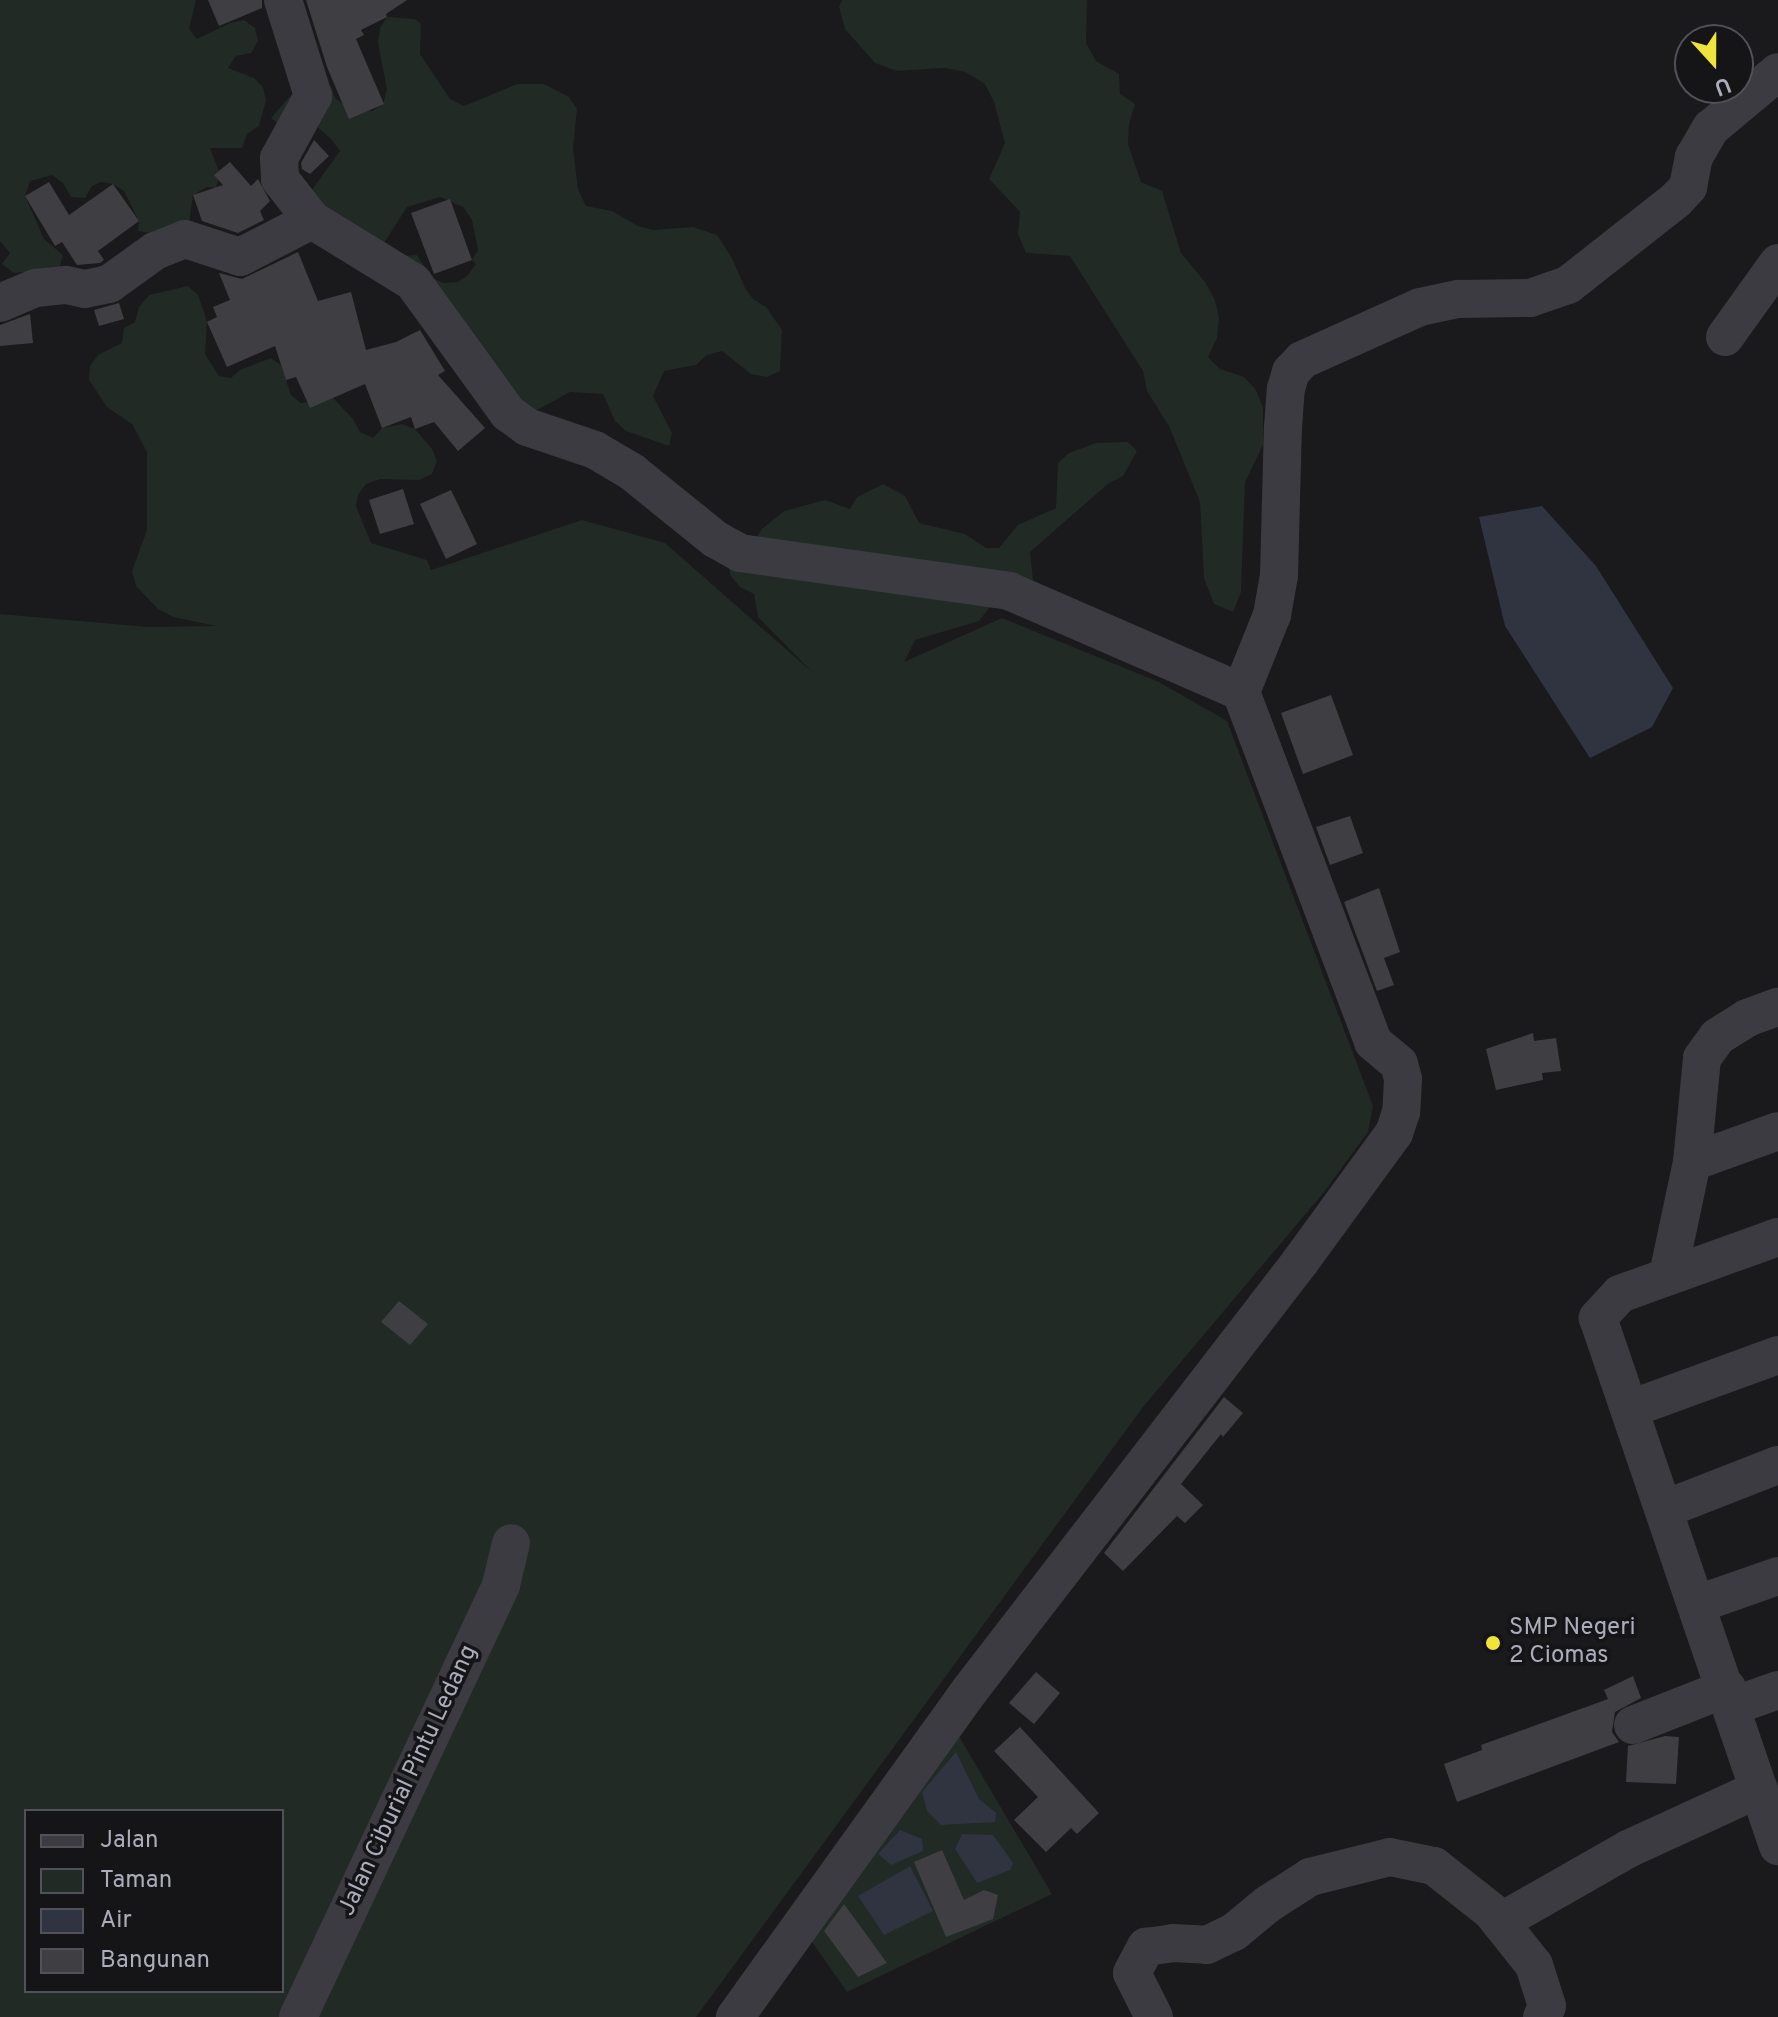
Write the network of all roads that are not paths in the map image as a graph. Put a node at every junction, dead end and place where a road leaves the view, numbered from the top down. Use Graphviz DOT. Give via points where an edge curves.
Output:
graph roads {
  1 [pos="283,0"];
  2 [pos="1778,72"];
  3 [pos="312,220"];
  4 [pos="1778,263"];
  5 [pos="0,303"];
  6 [pos="1725,337"];
  7 [pos="1241,692"];
  8 [pos="1778,1007"];
  9 [pos="1778,1131"];
  10 [pos="1692,1162"];
  11 [pos="1778,1237"];
  12 [pos="1668,1275"];
  13 [pos="1778,1355"];
  14 [pos="1630,1409"];
  15 [pos="1778,1465"];
  16 [pos="1665,1509"];
  17 [pos="511,1543"];
  18 [pos="1778,1576"];
  19 [pos="1698,1604"];
  20 [pos="1778,1690"];
  21 [pos="1730,1697"];
  22 [pos="1633,1725"];
  23 [pos="1771,1815"];
  24 [pos="1500,1922"];
  25 [pos="298,2017"];
  26 [pos="735,2017"];
  27 [pos="1154,2017"];
  28 [pos="1542,2017"];
  1 -- 3 [label="street" via="313,96 277,166 292,198"];
  2 -- 7 [label="street" via="1711,128 1694,157 1688,187 1676,200 1568,285 1530,298 1459,299 1420,307 1302,360 1291,372 1285,402 1279,576 1272,615"];
  3 -- 5 [label="street" via="240,257 185,239 155,251 109,284 36,288"];
  3 -- 7 [label="street" via="413,282 508,413 527,427 595,450 632,472 740,553 1009,591"];
  4 -- 6 [label="street"];
  7 -- 26 [label="street" via="1373,1042 1399,1064 1401,1112 1394,1133 970,1690"];
  8 -- 10 [label="street" via="1717,1037 1702,1058"];
  9 -- 10 [label="street"];
  10 -- 12 [label="street"];
  11 -- 12 [label="street"];
  12 -- 14 [label="street" via="1620,1294 1598,1318"];
  13 -- 14 [label="street"];
  14 -- 16 [label="street"];
  15 -- 16 [label="street"];
  16 -- 19 [label="street"];
  17 -- 25 [label="street, Jalan Ciburial Pintu Ledang" via="501,1585"];
  18 -- 19 [label="street"];
  19 -- 21 [label="street"];
  20 -- 21 [label="street"];
  21 -- 22 [label="street"];
  21 -- 23 [label="street"];
  23 -- 24 [label="street" via="1628,1849"];
  24 -- 27 [label="street" via="1434,1866 1390,1857 1353,1864 1310,1877 1234,1932 1207,1945 1146,1947 1132,1973"];
  24 -- 28 [label="street" via="1534,1965 1547,2006"];
}
